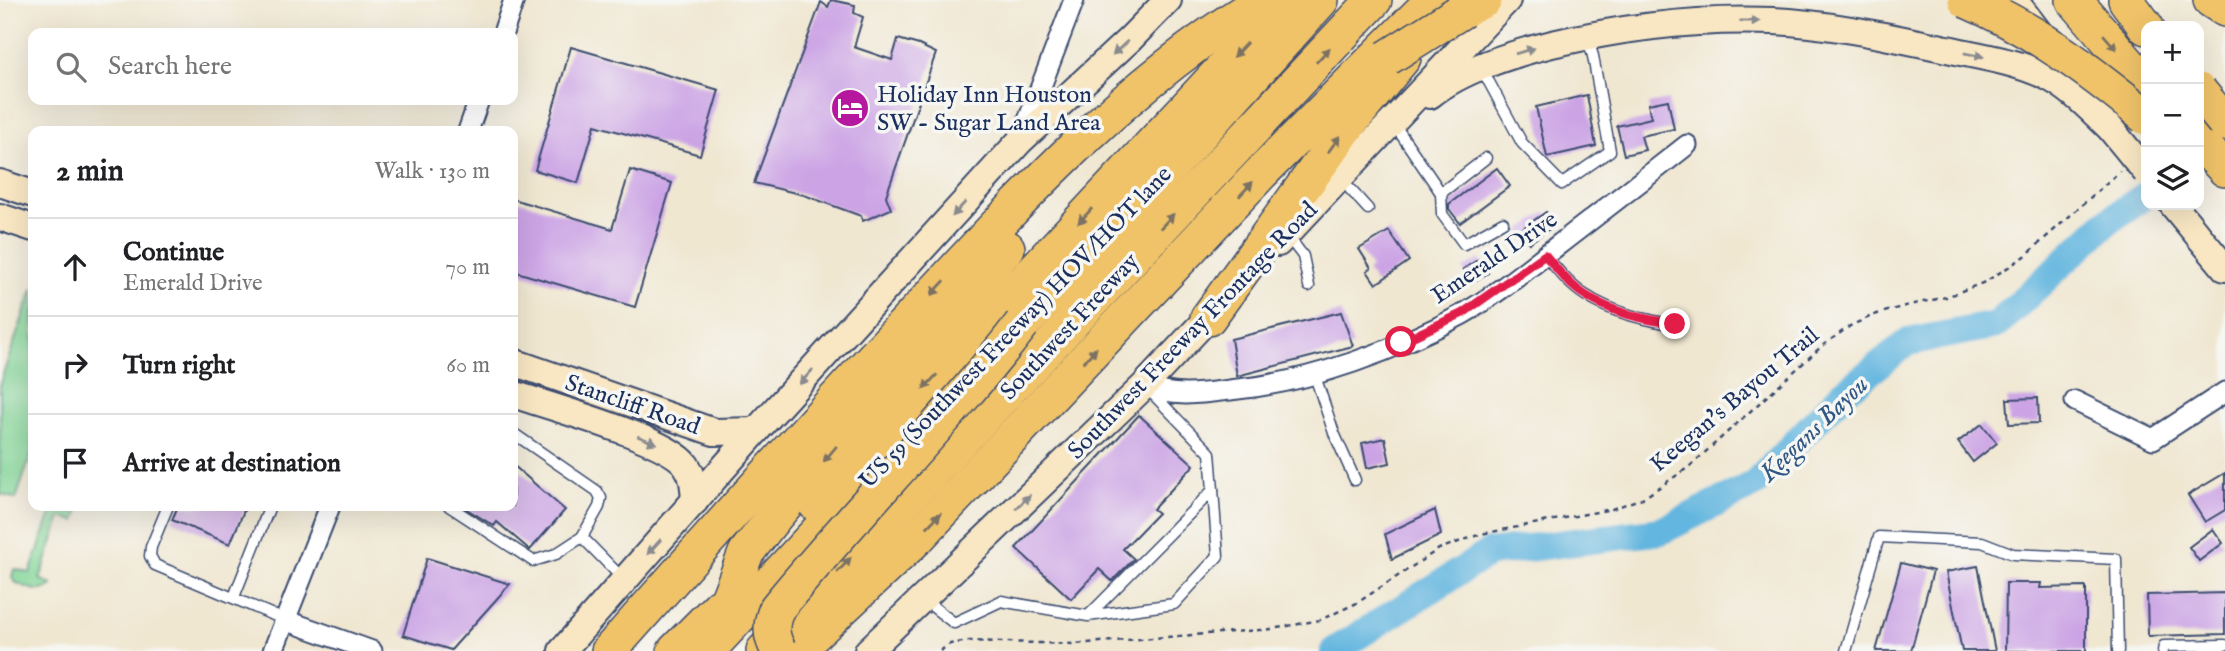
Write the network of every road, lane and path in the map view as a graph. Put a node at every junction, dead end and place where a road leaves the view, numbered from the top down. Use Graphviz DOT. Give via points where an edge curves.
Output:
graph roads {
  1 [pos="1074,0"];
  2 [pos="1168,0"];
  3 [pos="1227,0"];
  4 [pos="1263,0"];
  5 [pos="1374,0"];
  6 [pos="1433,0"];
  7 [pos="1451,0"];
  8 [pos="1484,0"];
  9 [pos="1507,0"];
  10 [pos="1966,0"];
  11 [pos="2014,0"];
  12 [pos="2074,0"];
  13 [pos="2126,0"];
  14 [pos="2213,0"];
  15 [pos="510,3"];
  16 [pos="1302,8"];
  17 [pos="2225,11"];
  18 [pos="2142,21"];
  19 [pos="504,28"];
  20 [pos="1586,36"];
  21 [pos="1479,69"];
  22 [pos="2141,78"];
  23 [pos="1351,83"];
  24 [pos="2204,97"];
  25 [pos="477,105"];
  26 [pos="2141,113"];
  27 [pos="2225,123"];
  28 [pos="470,126"];
  29 [pos="1388,128"];
  30 [pos="2110,128"];
  31 [pos="1020,141"];
  32 [pos="1687,145"];
  33 [pos="2204,146"];
  34 [pos="1486,158"];
  35 [pos="2136,169"];
  36 [pos="2225,169"];
  37 [pos="2204,173"];
  38 [pos="1340,178"];
  39 [pos="0,183"];
  40 [pos="28,192"];
  41 [pos="1441,193"];
  42 [pos="2225,195"];
  43 [pos="1368,209"];
  44 [pos="2177,210"];
  45 [pos="0,217"];
  46 [pos="1503,222"];
  47 [pos="28,226"];
  48 [pos="1286,234"];
  49 [pos="1545,255"];
  50 [pos="2225,268"];
  51 [pos="1309,286"];
  52 [pos="1208,318"];
  53 [pos="1022,324"];
  54 [pos="1675,324"];
  55 [pos="518,364"];
  56 [pos="1315,376"];
  57 [pos="1144,386"];
  58 [pos="2225,392"];
  59 [pos="518,396"];
  60 [pos="610,396"];
  61 [pos="2075,401"];
  62 [pos="600,424"];
  63 [pos="756,431"];
  64 [pos="518,436"];
  65 [pos="1355,480"];
  66 [pos="1213,490"];
  67 [pos="695,501"];
  68 [pos="166,511"];
  69 [pos="268,511"];
  70 [pos="328,511"];
  71 [pos="457,511"];
  72 [pos="582,537"];
  73 [pos="624,581"];
  74 [pos="233,597"];
  75 [pos="729,597"];
  76 [pos="923,598"];
  77 [pos="1088,616"];
  78 [pos="285,620"];
  79 [pos="2225,645"];
  80 [pos="273,651"];
  81 [pos="372,651"];
  82 [pos="562,651"];
  83 [pos="609,651"];
  84 [pos="675,651"];
  85 [pos="707,651"];
  86 [pos="764,651"];
  87 [pos="779,651"];
  88 [pos="796,651"];
  89 [pos="868,651"];
  90 [pos="940,651"];
  91 [pos="1846,651"];
  92 [pos="2118,651"];
  93 [pos="2163,651"];
  1 -- 31 [label="street"];
  2 -- 31 [label="main road, one-way"];
  3 -- 75 [label="highway, one-way" via="775,516 746,553"];
  4 -- 83 [label="highway, one-way" via="1189,49 1121,103 996,225"];
  86 -- 5 [label="highway, Southwest Freeway, one-way"];
  6 -- 23 [label="highway"];
  52 -- 7 [label="highway, one-way" via="1348,125"];
  8 -- 23 [label="highway, bridge" via="1434,26"];
  9 -- 29 [label="main road, Southwest Freeway Frontage Road"];
  10 -- 26 [label="highway, bridge" via="2025,29"];
  11 -- 30 [label="main road"];
  12 -- 22 [label="highway, one-way"];
  13 -- 18 [label="highway"];
  14 -- 17 [label="highway"];
  15 -- 19 [label="street"];
  16 -- 53 [label="highway, US 59 (Southwest Freeway) HOV/HOT lane" via="1105,239"];
  16 -- 75 [label="highway, one-way"];
  21 -- 20 [label="main road, one-way" via="1519,53"];
  20 -- 21 [label="lane" via="1610,151 1562,184 1522,143"];
  20 -- 30 [label="main road, one-way" via="1634,27 1773,21 1895,38 2008,62 2044,75 2068,88"];
  21 -- 29 [label="main road" via="1438,88"];
  88 -- 23 [label="highway, one-way" via="952,502"];
  24 -- 27 [label="highway, bridge"];
  25 -- 28 [label="street"];
  29 -- 38 [label="main road, Southwest Freeway Frontage Road"];
  29 -- 41 [label="lane"];
  30 -- 35 [label="main road, bridge"];
  31 -- 63 [label="main road, one-way"];
  32 -- 49 [label="street, Emerald Drive"];
  33 -- 36 [label="highway"];
  34 -- 41 [label="lane"];
  35 -- 90 [label="path, Keegan's Bayou Trail" via="1985,282 1850,326 1689,467 1645,496 1612,509 1481,534 1449,545 1357,603 1320,620 1272,629 1073,644 969,641"];
  37 -- 42 [label="highway"];
  38 -- 43 [label="lane"];
  38 -- 48 [label="main road, Southwest Freeway Frontage Road"];
  39 -- 40 [label="main road"];
  41 -- 46 [label="lane" via="1442,214 1464,244"];
  44 -- 50 [label="main road"];
  45 -- 47 [label="main road"];
  48 -- 51 [label="lane" via="1303,256"];
  48 -- 52 [label="main road, Southwest Freeway Frontage Road"];
  49 -- 54 [label="lane" via="1585,295 1631,317"];
  49 -- 56 [label="street, Emerald Drive" via="1463,313"];
  52 -- 57 [label="main road, Southwest Freeway Frontage Road"];
  53 -- 85 [label="highway, US 59 (Southwest Freeway) HOV/HOT lane, bridge" via="881,465"];
  53 -- 87 [label="highway, bridge" via="981,377 777,608 771,631"];
  55 -- 60 [label="main road, Stancliff Road"];
  56 -- 57 [label="street, Emerald Drive" via="1193,394 1163,393"];
  56 -- 65 [label="lane"];
  57 -- 66 [label="lane" via="1210,453"];
  76 -- 57 [label="main road, Southwest Freeway Frontage Road, one-way"];
  58 -- 61 [label="street" via="2153,439"];
  59 -- 62 [label="main road, Stancliff Road"];
  60 -- 62 [label="street"];
  60 -- 63 [label="main road, Stancliff Road" via="714,432"];
  62 -- 67 [label="main road, Stancliff Road, one-way" via="673,452 694,480"];
  63 -- 67 [label="main road"];
  64 -- 72 [label="lane" via="597,491 599,507"];
  66 -- 77 [label="lane"];
  66 -- 77 [label="lane" via="1218,556 1174,604"];
  67 -- 73 [label="main road, one-way"];
  68 -- 74 [label="lane" via="151,547 155,565"];
  69 -- 74 [label="lane"];
  70 -- 78 [label="street"];
  71 -- 72 [label="lane" via="533,561"];
  72 -- 73 [label="lane"];
  73 -- 82 [label="main road"];
  74 -- 78 [label="lane"];
  75 -- 84 [label="highway"];
  76 -- 77 [label="lane" via="954,623 1001,601"];
  76 -- 89 [label="main road, Southwest Freeway Frontage Road"];
  78 -- 80 [label="street"];
  78 -- 81 [label="street"];
  79 -- 93 [label="lane" via="2164,646"];
  91 -- 92 [label="lane" via="1879,537 1982,542 2013,554 2116,559"];
}
